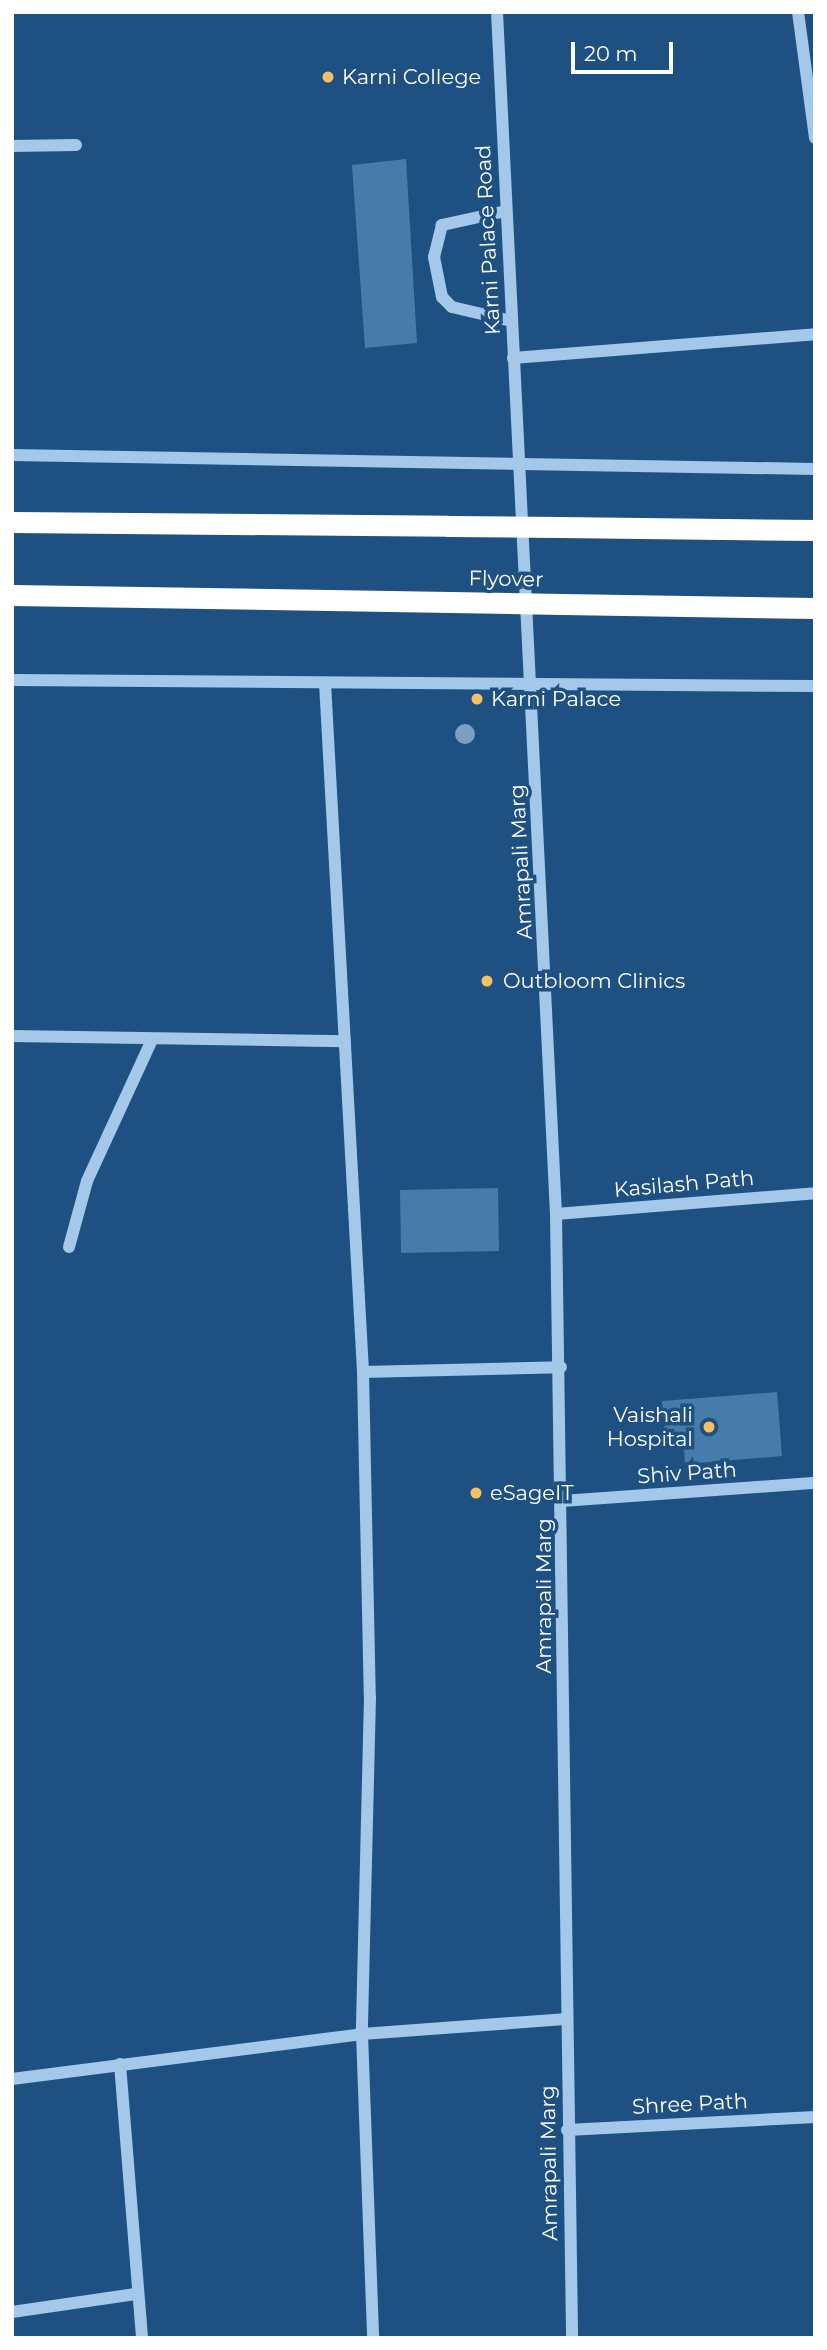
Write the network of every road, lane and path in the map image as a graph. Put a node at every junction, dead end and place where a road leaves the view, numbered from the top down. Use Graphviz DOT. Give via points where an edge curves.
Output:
graph roads {
  1 [pos="497,12"];
  2 [pos="797,12"];
  3 [pos="815,138"];
  4 [pos="76,145"];
  5 [pos="12,146"];
  6 [pos="506,211"];
  7 [pos="511,321"];
  8 [pos="815,334"];
  9 [pos="513,358"];
  10 [pos="12,455"];
  11 [pos="518,465"];
  12 [pos="815,469"];
  13 [pos="12,522"];
  14 [pos="815,530"];
  15 [pos="12,595"];
  16 [pos="815,608"];
  17 [pos="12,680"];
  18 [pos="325,683"];
  19 [pos="532,686"];
  20 [pos="815,686"];
  21 [pos="12,1037"];
  22 [pos="152,1040"];
  23 [pos="345,1041"];
  24 [pos="815,1193"];
  25 [pos="556,1214"];
  26 [pos="69,1247"];
  27 [pos="561,1367"];
  28 [pos="363,1372"];
  29 [pos="815,1483"];
  30 [pos="562,1501"];
  31 [pos="564,2019"];
  32 [pos="362,2034"];
  33 [pos="120,2064"];
  34 [pos="12,2079"];
  35 [pos="815,2117"];
  36 [pos="567,2130"];
  37 [pos="136,2294"];
  38 [pos="12,2312"];
  39 [pos="142,2338"];
  40 [pos="373,2338"];
  41 [pos="572,2338"];
  1 -- 6 [label="street, Karni Palace Road"];
  2 -- 3 [label="street"];
  4 -- 5 [label="street"];
  6 -- 7 [label="street, Karni Palace Road"];
  6 -- 7 [label="street" via="442,225 434,257 442,297 452,307"];
  7 -- 9 [label="street, Karni Palace Road"];
  8 -- 9 [label="street"];
  9 -- 11 [label="street, Karni Palace Road"];
  10 -- 11 [label="street"];
  11 -- 12 [label="street"];
  11 -- 19 [label="street, Karni Palace Road"];
  13 -- 14 [label="highway, bridge"];
  15 -- 16 [label="highway, Flyover, bridge"];
  17 -- 18 [label="street"];
  18 -- 19 [label="street"];
  18 -- 23 [label="street"];
  19 -- 20 [label="street"];
  19 -- 25 [label="street, Amrapali Marg"];
  21 -- 22 [label="street"];
  22 -- 23 [label="street"];
  22 -- 26 [label="street" via="87,1181"];
  23 -- 28 [label="street"];
  24 -- 25 [label="street, Kasilash Path"];
  25 -- 27 [label="street, Amrapali Marg"];
  27 -- 28 [label="street"];
  27 -- 30 [label="street, Amrapali Marg"];
  28 -- 32 [label="street" via="370,1696"];
  29 -- 30 [label="street, Shiv Path"];
  30 -- 31 [label="street, Amrapali Marg"];
  31 -- 32 [label="street"];
  31 -- 36 [label="street, Amrapali Marg"];
  32 -- 33 [label="street"];
  32 -- 40 [label="street"];
  33 -- 34 [label="street"];
  33 -- 37 [label="street"];
  35 -- 36 [label="street, Shree Path"];
  36 -- 41 [label="street, Amrapali Marg"];
  37 -- 38 [label="street"];
  37 -- 39 [label="street"];
}
